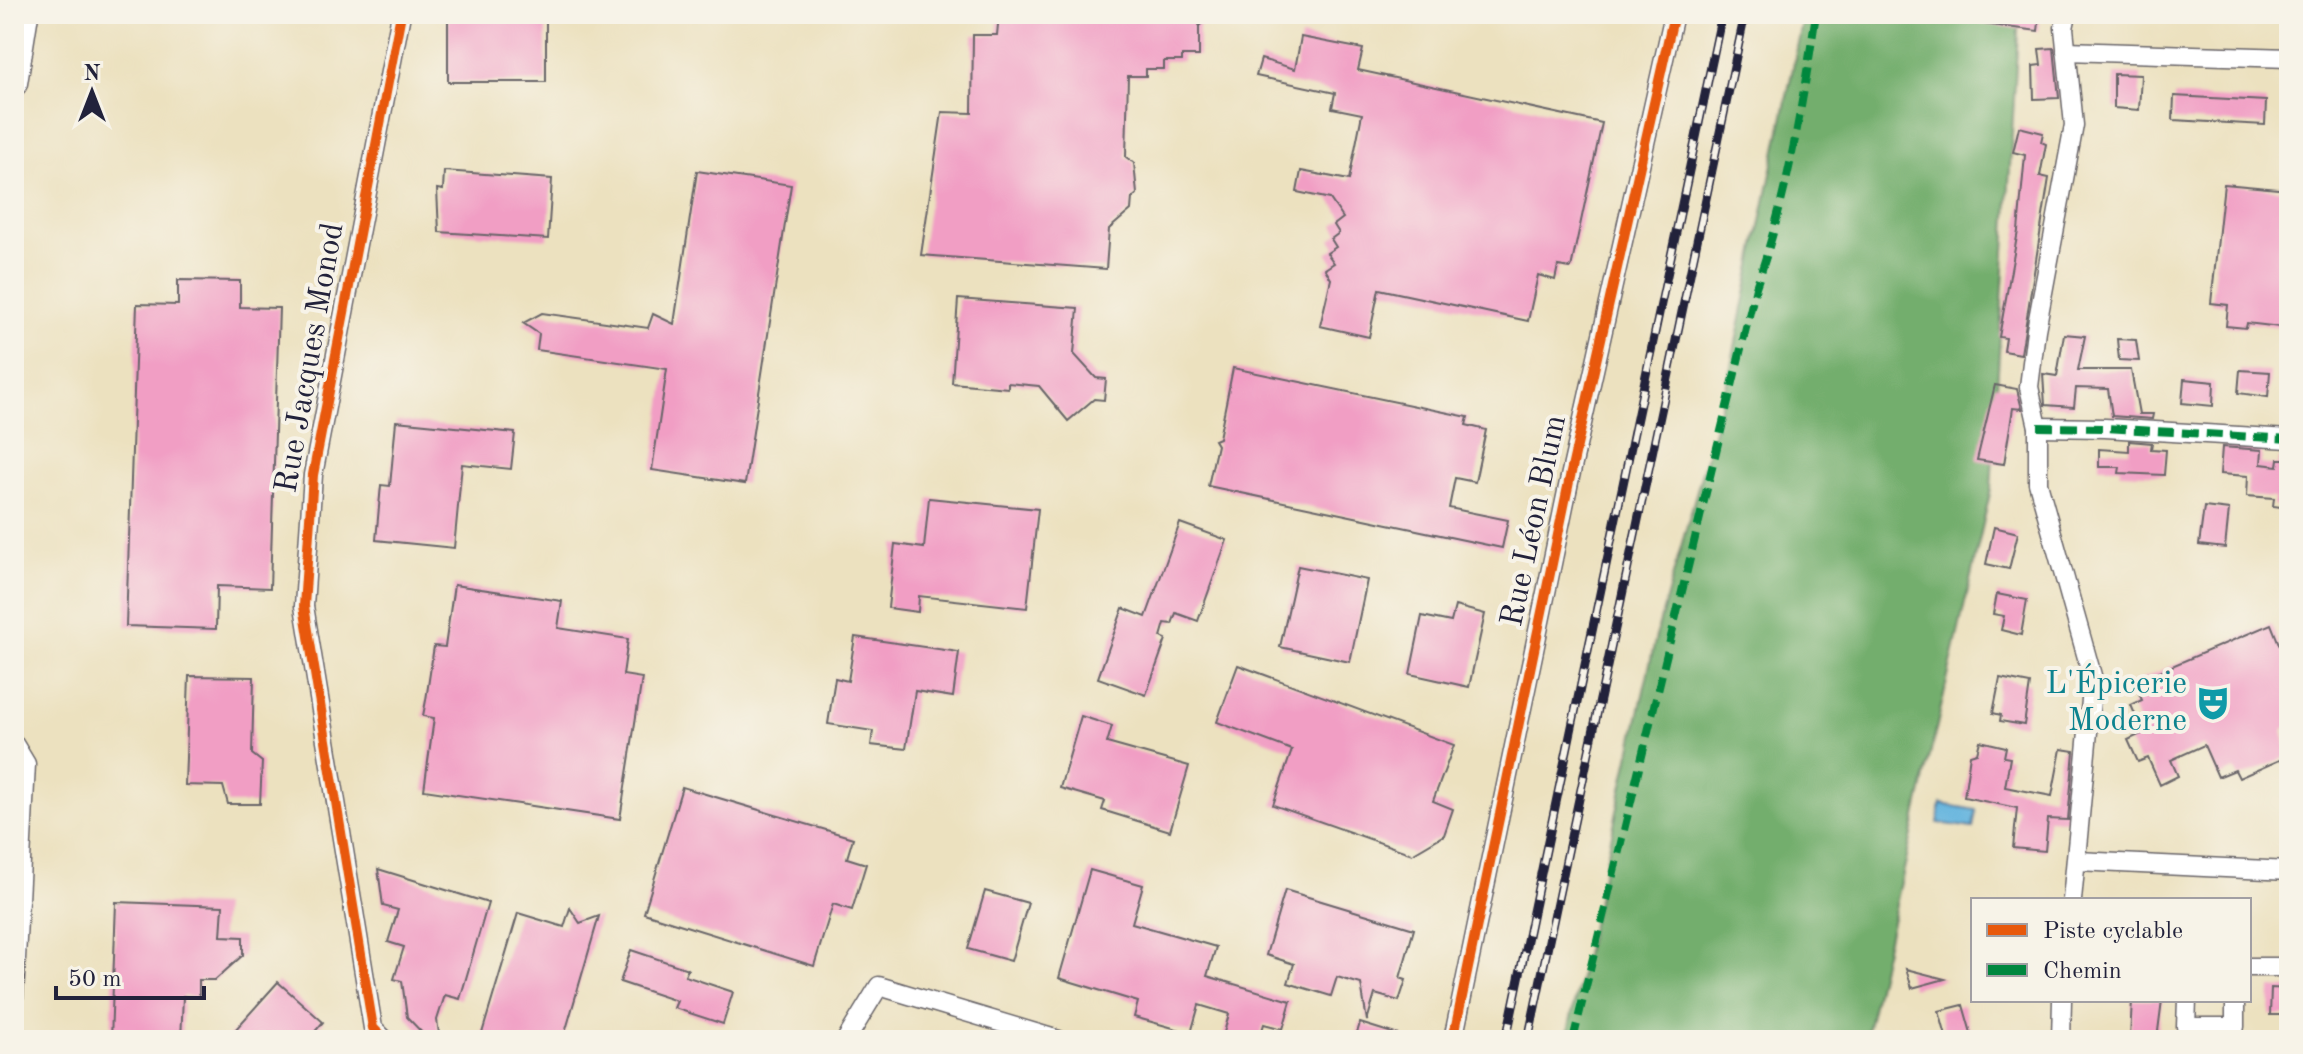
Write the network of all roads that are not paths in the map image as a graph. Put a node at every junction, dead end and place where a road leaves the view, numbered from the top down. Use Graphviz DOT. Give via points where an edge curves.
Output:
graph roads {
  1 [pos="25,14"];
  2 [pos="401,14"];
  3 [pos="1674,14"];
  4 [pos="2067,14"];
  5 [pos="2066,51"];
  6 [pos="2289,58"];
  7 [pos="14,83"];
  8 [pos="2038,427"];
  9 [pos="2289,439"];
  10 [pos="14,744"];
  11 [pos="2077,861"];
  12 [pos="2289,871"];
  13 [pos="2072,898"];
  14 [pos="2251,967"];
  15 [pos="2289,967"];
  16 [pos="14,997"];
  17 [pos="2062,1002"];
  18 [pos="2187,1002"];
  19 [pos="2235,1002"];
  20 [pos="385,1040"];
  21 [pos="846,1040"];
  22 [pos="1059,1040"];
  23 [pos="1453,1040"];
  24 [pos="2061,1040"];
  1 -- 7 [label="main road"];
  2 -- 20 [label="street, Rue Jacques Monod" via="313,475 304,606 373,1028"];
  3 -- 23 [label="street, Rue Léon Blum" via="1570,477"];
  4 -- 5 [label="street"];
  5 -- 6 [label="street"];
  5 -- 8 [label="street" via="2074,125 2034,344 2029,387"];
  8 -- 9 [label="street"];
  8 -- 11 [label="street" via="2038,483 2093,679"];
  10 -- 16 [label="street" via="23,754 26,773"];
  11 -- 12 [label="street"];
  11 -- 13 [label="street"];
  14 -- 15 [label="street"];
  17 -- 24 [label="street"];
  18 -- 19 [label="street" via="2186,1027 2235,1027"];
  21 -- 22 [label="street" via="879,986"];
}
